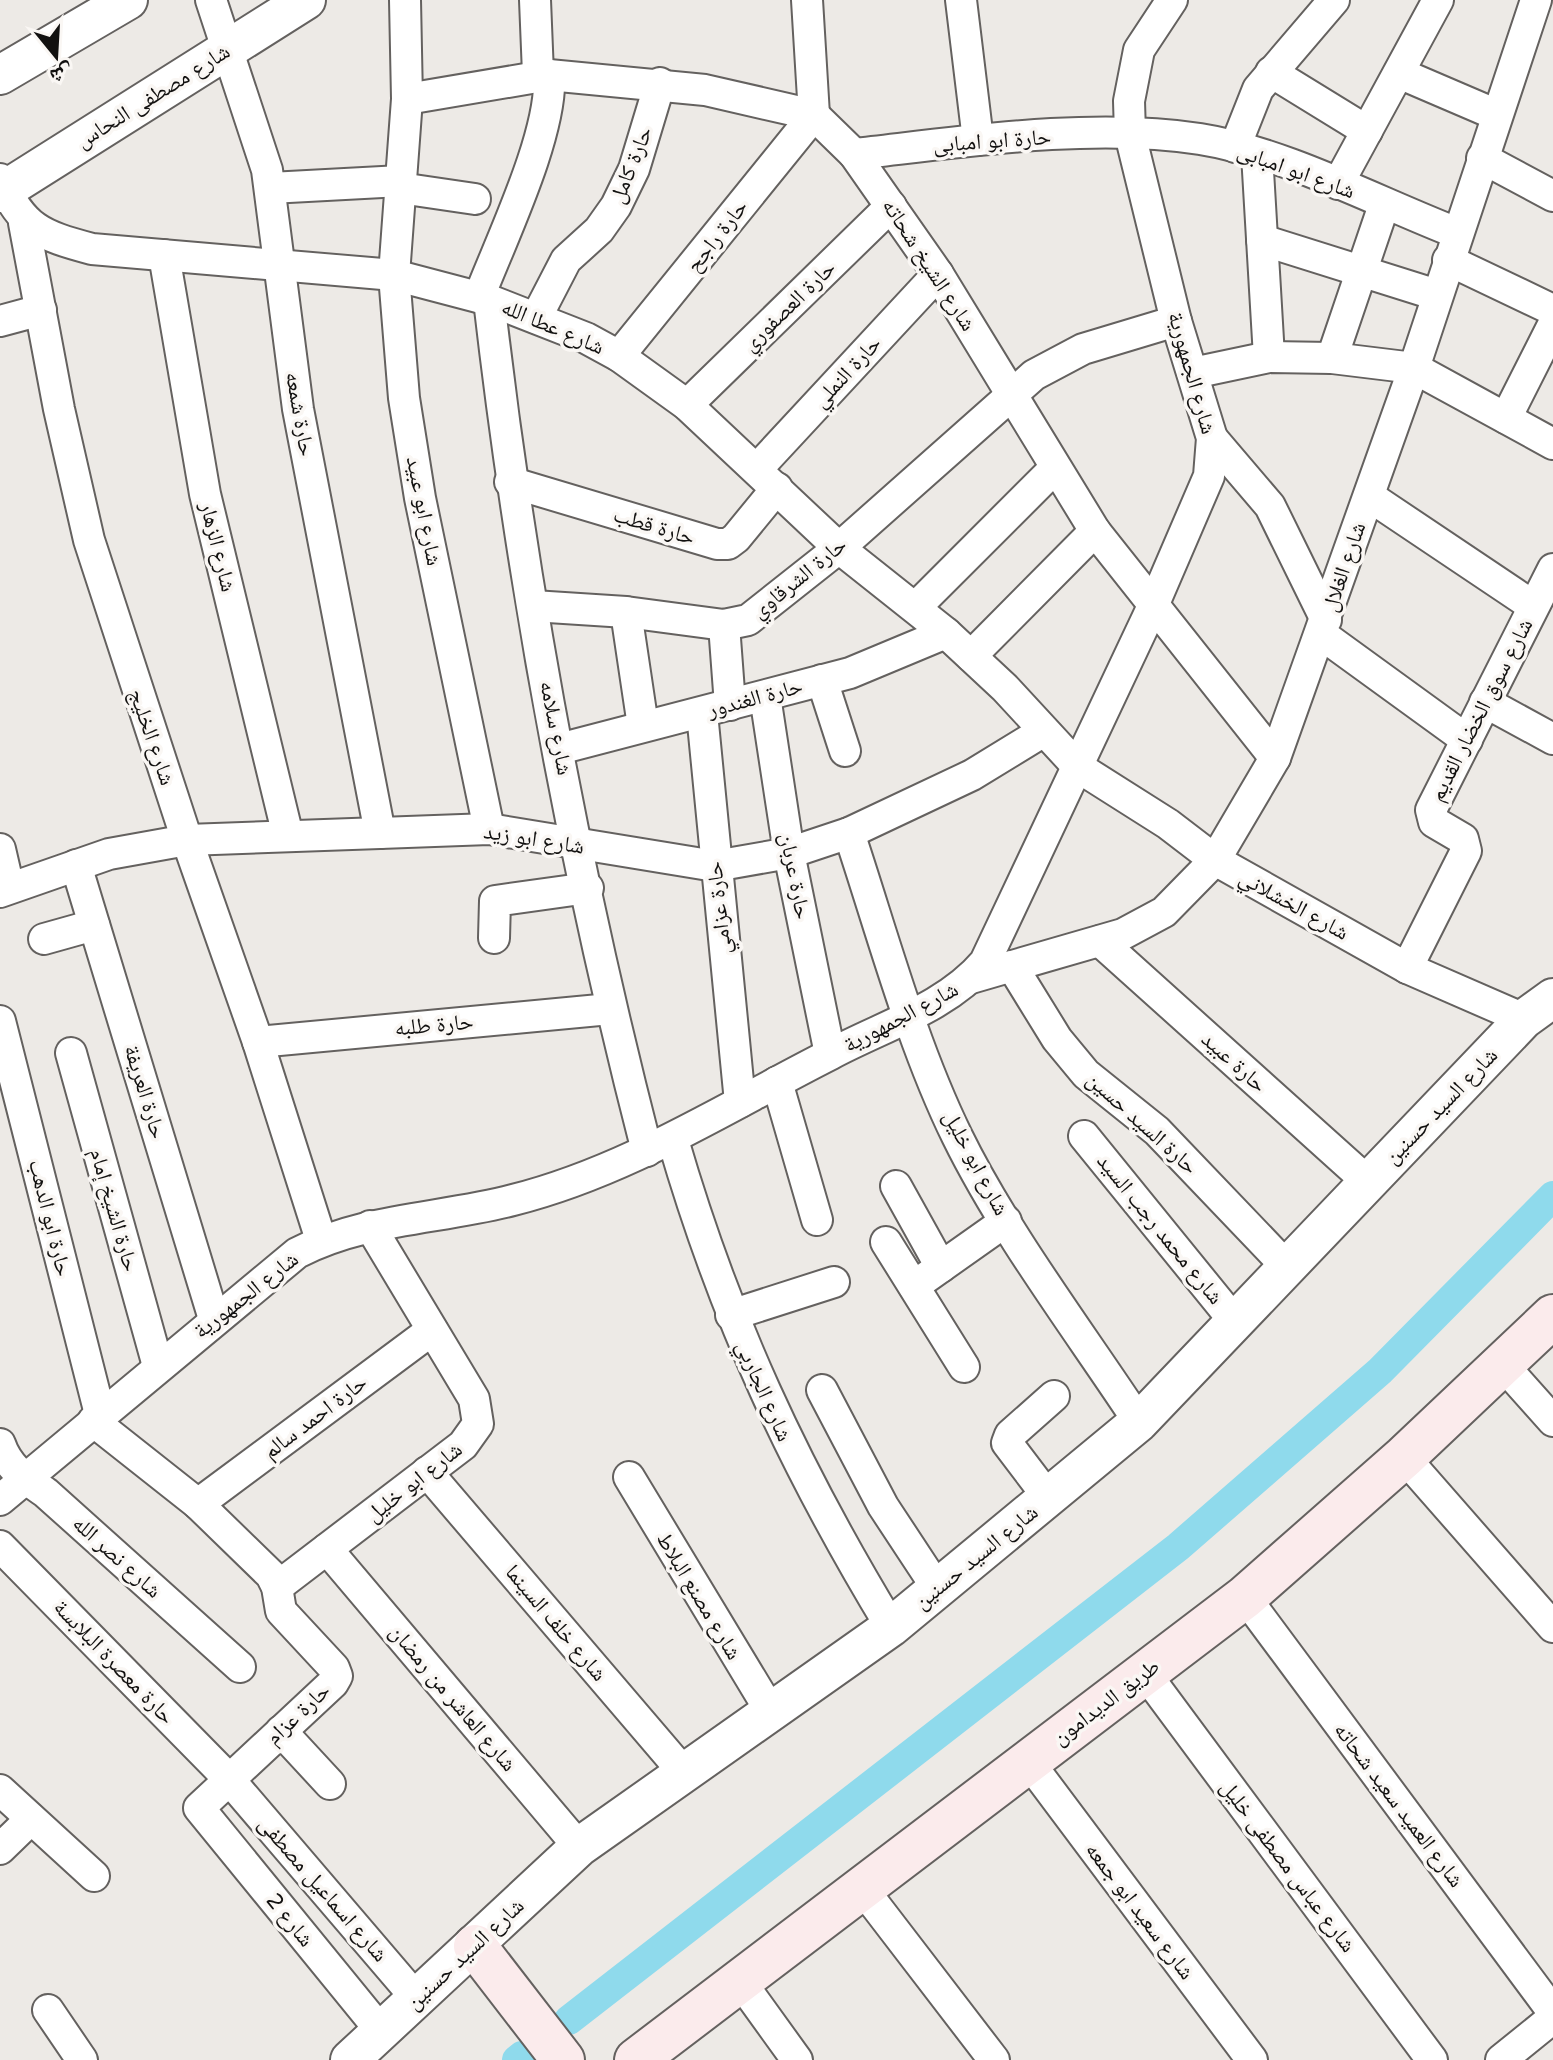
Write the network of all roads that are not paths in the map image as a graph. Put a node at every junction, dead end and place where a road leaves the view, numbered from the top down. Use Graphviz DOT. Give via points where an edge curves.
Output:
graph roads {
  1 [pos="128,0"];
  2 [pos="211,0"];
  3 [pos="306,0"];
  4 [pos="405,0"];
  5 [pos="535,0"];
  6 [pos="807,0"];
  7 [pos="961,0"];
  8 [pos="1172,0"];
  9 [pos="1334,0"];
  10 [pos="1438,0"];
  11 [pos="1536,0"];
  12 [pos="228,48"];
  13 [pos="1271,72"];
  14 [pos="1399,73"];
  15 [pos="0,75"];
  16 [pos="544,75"];
  17 [pos="660,83"];
  18 [pos="407,99"];
  19 [pos="814,115"];
  20 [pos="1497,115"];
  21 [pos="1367,131"];
  22 [pos="1130,134"];
  23 [pos="978,140"];
  24 [pos="1246,151"];
  25 [pos="854,154"];
  26 [pos="1482,158"];
  27 [pos="401,184"];
  28 [pos="1338,184"];
  29 [pos="2,187"];
  30 [pos="270,188"];
  31 [pos="1553,196"];
  32 [pos="475,199"];
  33 [pos="1384,205"];
  34 [pos="891,206"];
  35 [pos="24,223"];
  36 [pos="1262,240"];
  37 [pos="1452,246"];
  38 [pos="164,255"];
  39 [pos="277,263"];
  40 [pos="1361,271"];
  41 [pos="938,274"];
  42 [pos="394,275"];
  43 [pos="1437,295"];
  44 [pos="484,299"];
  45 [pos="41,310"];
  46 [pos="1553,310"];
  47 [pos="536,318"];
  48 [pos="0,321"];
  49 [pos="1176,321"];
  50 [pos="1553,325"];
  51 [pos="619,356"];
  52 [pos="1269,357"];
  53 [pos="1332,358"];
  54 [pos="1414,368"];
  55 [pos="1193,373"];
  56 [pos="1012,392"];
  57 [pos="687,405"];
  58 [pos="1506,418"];
  59 [pos="1212,438"];
  60 [pos="1553,444"];
  61 [pos="1054,469"];
  62 [pos="767,479"];
  63 [pos="510,482"];
  64 [pos="1369,496"];
  65 [pos="1095,531"];
  66 [pos="839,548"];
  67 [pos="1551,576"];
  68 [pos="533,606"];
  69 [pos="1153,606"];
  70 [pos="1533,606"];
  71 [pos="916,607"];
  72 [pos="626,612"];
  73 [pos="724,625"];
  74 [pos="1324,627"];
  75 [pos="946,633"];
  76 [pos="971,656"];
  77 [pos="822,680"];
  78 [pos="765,696"];
  79 [pos="1485,702"];
  80 [pos="716,709"];
  81 [pos="643,726"];
  82 [pos="1044,731"];
  83 [pos="1553,739"];
  84 [pos="1467,740"];
  85 [pos="559,749"];
  86 [pos="845,751"];
  87 [pos="1275,758"];
  88 [pos="1078,767"];
  89 [pos="489,829"];
  90 [pos="380,833"];
  91 [pos="849,833"];
  92 [pos="288,836"];
  93 [pos="187,840"];
  94 [pos="579,846"];
  95 [pos="0,849"];
  96 [pos="789,853"];
  97 [pos="1215,860"];
  98 [pos="76,865"];
  99 [pos="715,866"];
  100 [pos="588,888"];
  101 [pos="5,890"];
  102 [pos="94,925"];
  103 [pos="494,938"];
  104 [pos="44,939"];
  105 [pos="1100,941"];
  106 [pos="1012,966"];
  107 [pos="1407,968"];
  108 [pos="971,978"];
  109 [pos="1539,1008"];
  110 [pos="610,1009"];
  111 [pos="910,1014"];
  112 [pos="0,1021"];
  113 [pos="258,1042"];
  114 [pos="71,1053"];
  115 [pos="830,1054"];
  116 [pos="777,1082"];
  117 [pos="740,1102"];
  118 [pos="1084,1136"];
  119 [pos="660,1145"];
  120 [pos="1368,1182"];
  121 [pos="896,1186"];
  122 [pos="817,1220"];
  123 [pos="1006,1221"];
  124 [pos="370,1226"];
  125 [pos="321,1240"];
  126 [pos="886,1242"];
  127 [pos="941,1267"];
  128 [pos="1287,1267"];
  129 [pos="834,1282"];
  130 [pos="914,1286"];
  131 [pos="731,1315"];
  132 [pos="1553,1316"];
  133 [pos="214,1319"];
  134 [pos="1236,1323"];
  135 [pos="432,1330"];
  136 [pos="1503,1365"];
  137 [pos="158,1366"];
  138 [pos="964,1367"];
  139 [pos="822,1390"];
  140 [pos="1054,1396"];
  141 [pos="96,1418"];
  142 [pos="1553,1421"];
  143 [pos="1139,1422"];
  144 [pos="0,1444"];
  145 [pos="1404,1457"];
  146 [pos="427,1472"];
  147 [pos="629,1477"];
  148 [pos="24,1478"];
  149 [pos="1048,1497"];
  150 [pos="0,1500"];
  151 [pos="198,1504"];
  152 [pos="0,1546"];
  153 [pos="327,1549"];
  154 [pos="277,1587"];
  155 [pos="937,1588"];
  156 [pos="1245,1597"];
  157 [pos="891,1627"];
  158 [pos="1553,1627"];
  159 [pos="240,1667"];
  160 [pos="1145,1673"];
  161 [pos="771,1712"];
  162 [pos="281,1731"];
  163 [pos="1028,1761"];
  164 [pos="685,1774"];
  165 [pos="228,1778"];
  166 [pos="330,1784"];
  167 [pos="0,1790"];
  168 [pos="199,1808"];
  169 [pos="31,1819"];
  170 [pos="579,1847"];
  171 [pos="0,1849"];
  172 [pos="94,1876"];
  173 [pos="862,1888"];
  174 [pos="475,1946"];
  175 [pos="740,1981"];
  176 [pos="417,1999"];
  177 [pos="48,2010"];
  178 [pos="1553,2012"];
  179 [pos="1553,2018"];
  180 [pos="381,2031"];
  181 [pos="82,2060"];
  182 [pos="350,2060"];
  183 [pos="563,2060"];
  184 [pos="636,2060"];
  185 [pos="797,2060"];
  186 [pos="994,2060"];
  187 [pos="1252,2060"];
  188 [pos="1432,2060"];
  189 [pos="1501,2060"];
  1 -- 15 [label="street"];
  2 -- 12 [label="street, حارة شمعه"];
  3 -- 12 [label="street, شارع مصطفى النحاس"];
  4 -- 18 [label="street, شارع ابو عبيد"];
  5 -- 16 [label="street"];
  6 -- 19 [label="street"];
  7 -- 23 [label="street"];
  8 -- 22 [label="street, شارع الجمهورية" via="1139,50 1129,101"];
  9 -- 13 [label="street"];
  10 -- 14 [label="street"];
  11 -- 20 [label="street, شارع الغلال"];
  12 -- 29 [label="street, شارع مصطفى النحاس"];
  12 -- 30 [label="street, حارة شمعه"];
  13 -- 21 [label="street"];
  13 -- 24 [label="street" via="1249,107"];
  14 -- 20 [label="street"];
  14 -- 21 [label="street"];
  16 -- 17 [label="street"];
  16 -- 18 [label="street"];
  16 -- 44 [label="street" via="550,93 543,128"];
  17 -- 19 [label="street"];
  17 -- 47 [label="street, حارة كامل" via="634,169 616,206 566,260"];
  18 -- 27 [label="street, شارع ابو عبيد"];
  19 -- 25 [label="street, شارع الشيخ شحاته"];
  19 -- 51 [label="street, حارة راجح"];
  20 -- 26 [label="street, شارع الغلال"];
  21 -- 28 [label="street"];
  22 -- 23 [label="street, حارة ابو امبابى"];
  22 -- 24 [label="street, شارع ابو امبابى" via="1201,139"];
  22 -- 49 [label="street, شارع الجمهورية"];
  23 -- 25 [label="street, حارة ابو امبابى"];
  24 -- 28 [label="street, شارع ابو امبابى"];
  24 -- 36 [label="street"];
  25 -- 34 [label="street, شارع الشيخ شحاته"];
  26 -- 31 [label="street"];
  26 -- 37 [label="street, شارع الغلال"];
  27 -- 30 [label="street"];
  27 -- 32 [label="street"];
  27 -- 42 [label="street, شارع ابو عبيد"];
  28 -- 33 [label="street, شارع ابو امبابى"];
  29 -- 35 [label="street"];
  30 -- 39 [label="street, حارة شمعه"];
  33 -- 37 [label="street, شارع ابو امبابى"];
  33 -- 40 [label="street"];
  34 -- 41 [label="street, شارع الشيخ شحاته"];
  34 -- 57 [label="street, حارة العصفوري"];
  35 -- 38 [label="street, شارع عطا الله" via="92,249"];
  35 -- 45 [label="street, شارع الخليج"];
  36 -- 40 [label="street"];
  36 -- 52 [label="street"];
  37 -- 43 [label="street, شارع الغلال"];
  37 -- 46 [label="street, شارع ابو امبابى"];
  38 -- 39 [label="street, شارع عطا الله"];
  38 -- 92 [label="street, شارع الزهار" via="205,494"];
  39 -- 42 [label="street, شارع عطا الله"];
  39 -- 90 [label="street, حارة شمعه" via="298,409"];
  40 -- 43 [label="street"];
  40 -- 53 [label="street"];
  41 -- 56 [label="street, شارع الشيخ شحاته"];
  41 -- 62 [label="street, حارة النملي"];
  42 -- 44 [label="street, شارع عطا الله"];
  42 -- 89 [label="street, شارع ابو عبيد" via="404,398 420,498"];
  43 -- 54 [label="street, شارع الغلال"];
  44 -- 47 [label="street, شارع عطا الله"];
  44 -- 63 [label="street, شارع سلامه"];
  45 -- 48 [label="street"];
  45 -- 93 [label="street, شارع الخليج" via="89,540"];
  47 -- 51 [label="street, شارع عطا الله"];
  49 -- 55 [label="street, شارع الجمهورية"];
  49 -- 56 [label="street, حارة الشرقاوي" via="1083,349"];
  50 -- 58 [label="street"];
  51 -- 57 [label="street, شارع عطا الله"];
  52 -- 53 [label="street"];
  52 -- 55 [label="street"];
  53 -- 54 [label="street"];
  54 -- 58 [label="street"];
  54 -- 64 [label="street, شارع الغلال"];
  55 -- 59 [label="street, شارع الجمهورية"];
  56 -- 61 [label="street, شارع الشيخ شحاته"];
  56 -- 66 [label="street, حارة الشرقاوي"];
  57 -- 62 [label="street, شارع عطا الله"];
  58 -- 60 [label="street"];
  59 -- 69 [label="street, شارع الجمهورية" via="1203,494"];
  59 -- 74 [label="street" via="1270,506"];
  61 -- 65 [label="street, شارع الشيخ شحاته"];
  61 -- 71 [label="street"];
  62 -- 63 [label="street, حارة قطب" via="728,544"];
  62 -- 66 [label="street, شارع عطا الله"];
  63 -- 68 [label="street, شارع سلامه"];
  64 -- 70 [label="street"];
  64 -- 74 [label="street, شارع الغلال"];
  65 -- 69 [label="street, شارع الشيخ شحاته"];
  65 -- 76 [label="street"];
  66 -- 71 [label="street, شارع عطا الله"];
  66 -- 73 [label="street, حارة الشرقاوي" via="759,614"];
  67 -- 70 [label="street, شارع سوق الخضار القديم"];
  68 -- 72 [label="street, حارة الشرقاوي"];
  68 -- 85 [label="street, شارع سلامه"];
  69 -- 87 [label="street, شارع الشيخ شحاته"];
  69 -- 88 [label="street, شارع الجمهورية"];
  70 -- 79 [label="street, شارع سوق الخضار القديم"];
  71 -- 75 [label="street, شارع عطا الله"];
  72 -- 73 [label="street, حارة الشرقاوي"];
  72 -- 81 [label="street"];
  73 -- 80 [label="street, حارة عزامي"];
  74 -- 84 [label="street"];
  74 -- 87 [label="street, شارع الغلال"];
  75 -- 76 [label="street, شارع عطا الله"];
  75 -- 77 [label="street, حارة الغندور"];
  76 -- 82 [label="street, شارع عطا الله"];
  77 -- 78 [label="street, حارة الغندور"];
  77 -- 86 [label="street"];
  78 -- 80 [label="street, حارة الغندور"];
  78 -- 96 [label="street, حارة عربان"];
  79 -- 83 [label="street"];
  79 -- 84 [label="street, شارع سوق الخضار القديم"];
  80 -- 81 [label="street, حارة الغندور"];
  80 -- 99 [label="street, حارة عزامي"];
  81 -- 85 [label="street, حارة الغندور"];
  82 -- 88 [label="street, شارع عطا الله"];
  82 -- 91 [label="street, شارع ابو زيد" via="972,775"];
  84 -- 107 [label="street, شارع سوق الخضار القديم" via="1430,814 1437,825 1463,839 1466,851"];
  85 -- 94 [label="street, شارع سلامه"];
  87 -- 97 [label="street, شارع الغلال"];
  88 -- 97 [label="street, شارع الخشلاني"];
  88 -- 108 [label="street, شارع الجمهورية" via="996,944"];
  89 -- 90 [label="street, شارع ابو زيد"];
  89 -- 94 [label="street, شارع ابو زيد"];
  90 -- 92 [label="street, شارع ابو زيد"];
  91 -- 96 [label="street, شارع ابو زيد"];
  91 -- 111 [label="street, شارع ابو خليل"];
  92 -- 93 [label="street, شارع ابو زيد"];
  93 -- 98 [label="street, شارع ابو زيد"];
  93 -- 113 [label="street, شارع الخليج"];
  94 -- 99 [label="street, شارع ابو زيد"];
  94 -- 100 [label="street, شارع سلامه"];
  95 -- 101 [label="street"];
  96 -- 99 [label="street, شارع ابو زيد"];
  96 -- 115 [label="street, حارة عربان"];
  97 -- 105 [label="street, شارع الغلال" via="1164,912"];
  97 -- 107 [label="street, شارع الخشلاني"];
  98 -- 101 [label="street, شارع ابو زيد"];
  98 -- 102 [label="street, حارة العريفة"];
  99 -- 117 [label="street, حارة عزامي"];
  100 -- 103 [label="street" via="495,901"];
  100 -- 110 [label="street, شارع سلامه"];
  102 -- 104 [label="street"];
  102 -- 133 [label="street, حارة العريفة"];
  105 -- 106 [label="street, شارع الغلال"];
  105 -- 120 [label="street, حارة عبيد"];
  106 -- 108 [label="street, شارع الغلال"];
  106 -- 128 [label="street, حارة السيد حسين" via="1057,1039 1086,1074 1157,1131"];
  107 -- 109 [label="street, شارع الخشلاني"];
  108 -- 111 [label="street, شارع الجمهورية" via="953,994"];
  109 -- 120 [label="street, شارع السيد حسنين"];
  110 -- 113 [label="street, حارة طلبه"];
  110 -- 119 [label="street, شارع سلامه"];
  111 -- 115 [label="street, شارع الجمهورية"];
  111 -- 123 [label="street, شارع ابو خليل" via="954,1132"];
  112 -- 141 [label="street, حارة ابو الدهب"];
  113 -- 125 [label="street, شارع الخليج"];
  114 -- 137 [label="street, حارة الشيخ إمام"];
  115 -- 116 [label="street, شارع الجمهورية"];
  116 -- 117 [label="street, شارع الجمهورية"];
  116 -- 122 [label="street"];
  117 -- 119 [label="street, شارع الجمهورية"];
  118 -- 134 [label="street, شارع محمد رجب السيد"];
  119 -- 124 [label="street, شارع الجمهورية" via="604,1171 514,1200"];
  119 -- 131 [label="street, شارع الجاربي"];
  120 -- 128 [label="street, شارع السيد حسنين"];
  121 -- 127 [label="street"];
  123 -- 127 [label="street"];
  123 -- 143 [label="street, شارع ابو خليل"];
  124 -- 125 [label="street, شارع الجمهورية"];
  124 -- 135 [label="street, شارع ابو خليل"];
  125 -- 133 [label="street, شارع الجمهورية"];
  126 -- 130 [label="street"];
  127 -- 130 [label="street"];
  128 -- 134 [label="street, شارع السيد حسنين"];
  129 -- 131 [label="street"];
  130 -- 138 [label="street"];
  131 -- 157 [label="street, شارع الجاربي" via="805,1479"];
  132 -- 136 [label="main road, طريق الديدامون"];
  133 -- 137 [label="street, شارع الجمهورية"];
  134 -- 143 [label="street, شارع السيد حسنين"];
  135 -- 146 [label="street, شارع ابو خليل" via="479,1411 473,1436"];
  135 -- 151 [label="street, حارة احمد سالم"];
  136 -- 142 [label="street"];
  136 -- 145 [label="main road, طريق الديدامون"];
  137 -- 141 [label="street, شارع الجمهورية"];
  139 -- 155 [label="street" via="883,1506"];
  140 -- 149 [label="street" via="1007,1443"];
  141 -- 148 [label="street, شارع الجمهورية"];
  141 -- 151 [label="street, حارة عزام"];
  143 -- 149 [label="street, شارع السيد حسنين"];
  144 -- 148 [label="street, شارع نصر الله"];
  145 -- 156 [label="main road, طريق الديدامون"];
  145 -- 158 [label="street"];
  146 -- 153 [label="street, شارع ابو خليل"];
  146 -- 164 [label="street, شارع خلف السينما"];
  147 -- 161 [label="street, شارع مصنع البلاط"];
  148 -- 150 [label="street, شارع الجمهورية"];
  148 -- 159 [label="street, شارع نصر الله"];
  149 -- 155 [label="street, شارع السيد حسنين"];
  151 -- 154 [label="street, حارة عزام"];
  152 -- 165 [label="street, حارة معصرة البلابسة"];
  153 -- 154 [label="street, شارع ابو خليل"];
  153 -- 170 [label="street, شارع العاشر من رمضان"];
  154 -- 162 [label="street, حارة عزام" via="281,1611 337,1676"];
  155 -- 157 [label="street, شارع السيد حسنين"];
  156 -- 160 [label="main road, طريق الديدامون"];
  156 -- 178 [label="street, شارع العميد سعيد شحاته"];
  157 -- 161 [label="street, شارع السيد حسنين"];
  160 -- 163 [label="main road, طريق الديدامون"];
  160 -- 188 [label="street, شارع عباس مصطفى خليل"];
  161 -- 164 [label="street, شارع السيد حسنين"];
  162 -- 165 [label="street, حارة عزام"];
  162 -- 166 [label="street"];
  163 -- 173 [label="main road, طريق الديدامون"];
  163 -- 187 [label="street, شارع سعيد ابو جمعه"];
  164 -- 170 [label="street, شارع السيد حسنين"];
  165 -- 168 [label="street, حارة عزام"];
  165 -- 176 [label="street, شارع اسماعيل مصطفى"];
  167 -- 169 [label="street"];
  168 -- 180 [label="street, شارع 2"];
  169 -- 171 [label="street"];
  169 -- 172 [label="street"];
  170 -- 174 [label="street, شارع السيد حسنين"];
  173 -- 175 [label="main road, طريق الديدامون"];
  173 -- 186 [label="street"];
  174 -- 176 [label="street, شارع السيد حسنين"];
  174 -- 183 [label="main road"];
  175 -- 184 [label="main road, طريق الديدامون"];
  175 -- 185 [label="street"];
  176 -- 180 [label="street, شارع السيد حسنين"];
  177 -- 181 [label="street"];
  179 -- 189 [label="street"];
  180 -- 182 [label="street, شارع السيد حسنين"];
}
